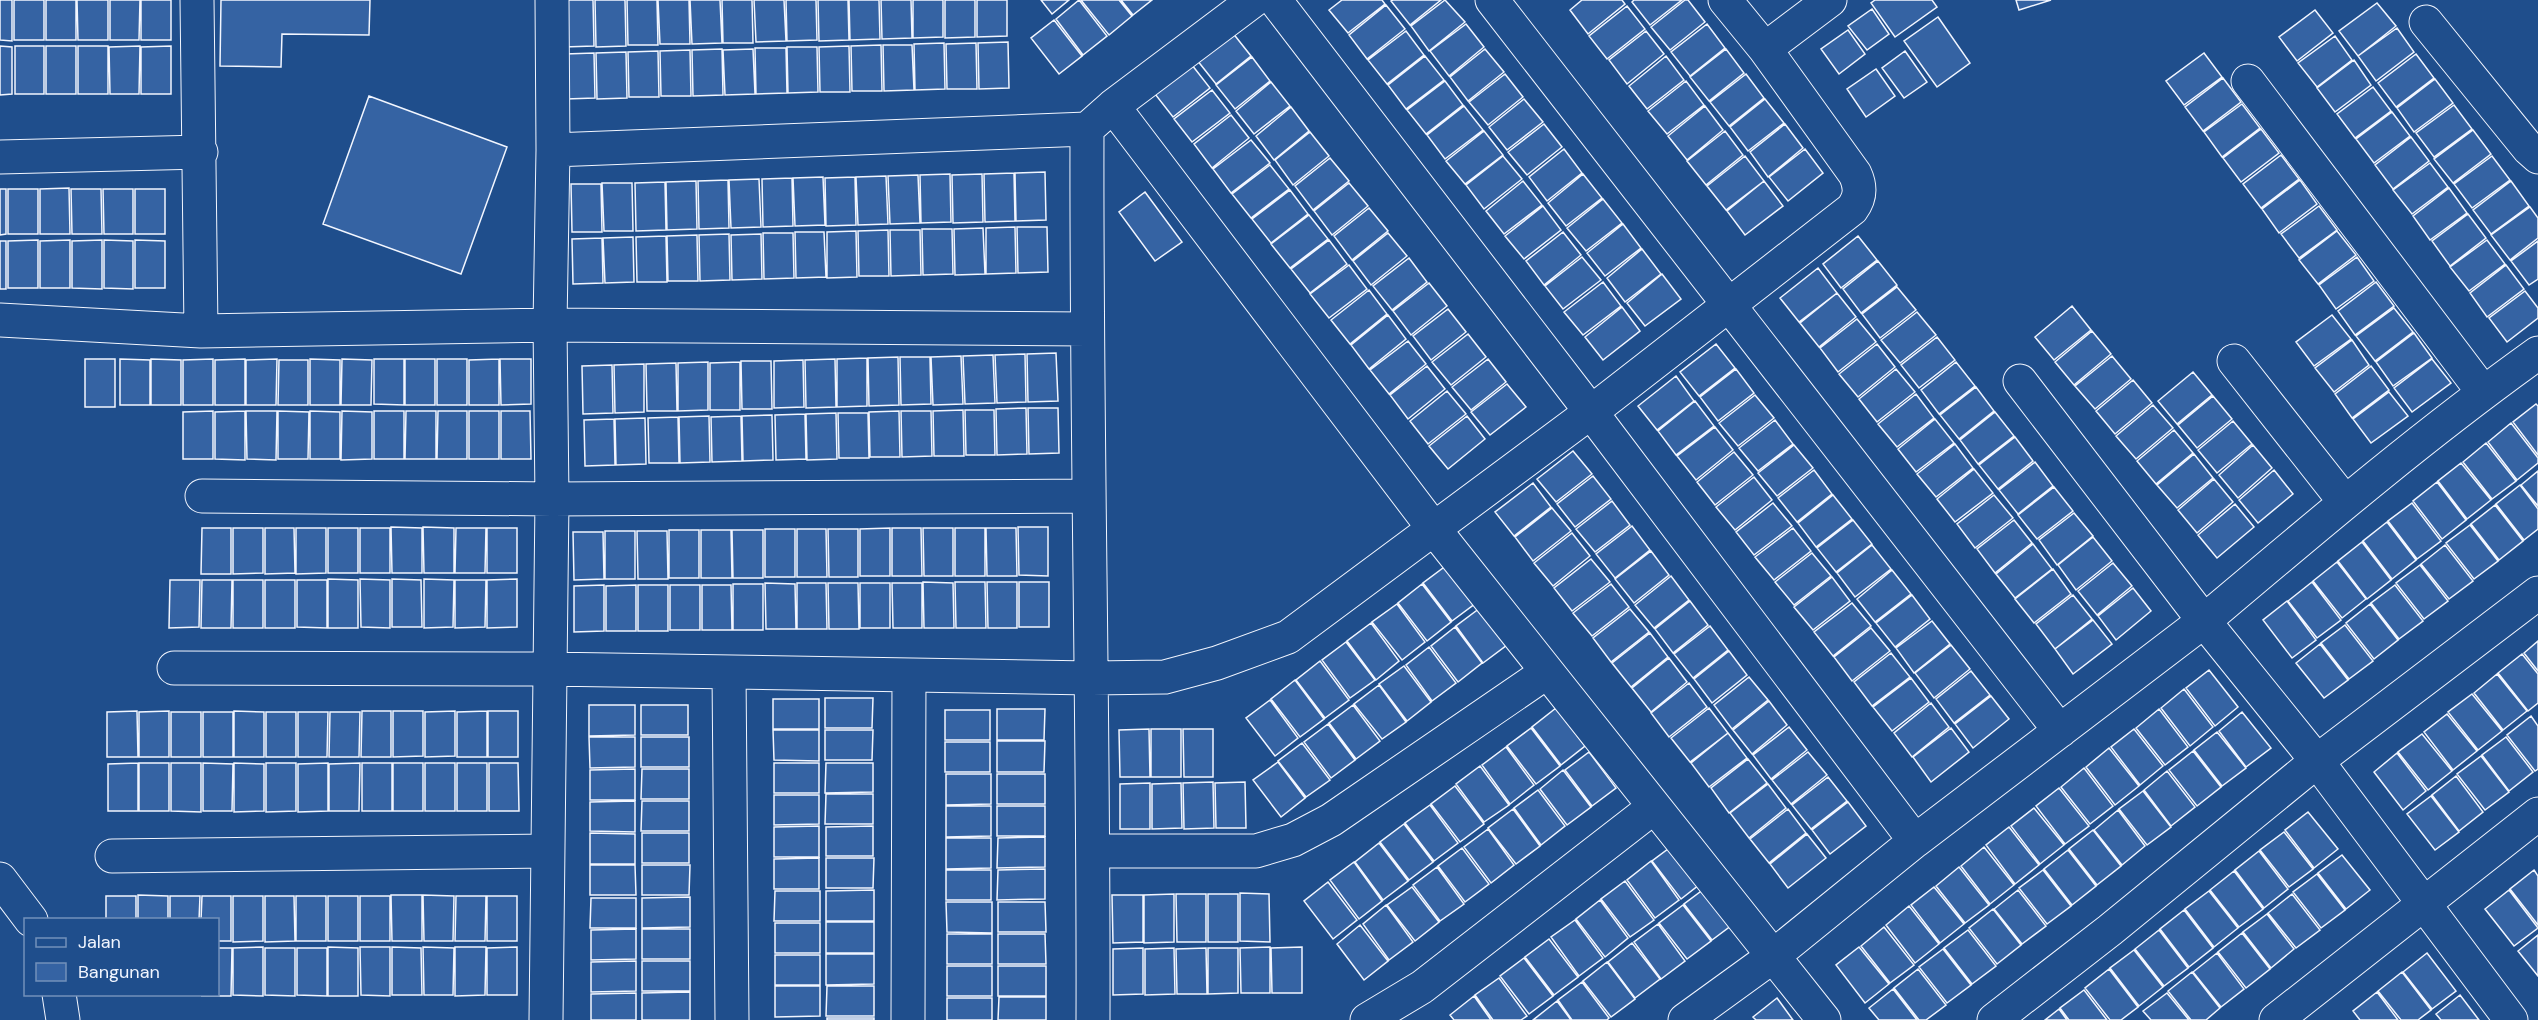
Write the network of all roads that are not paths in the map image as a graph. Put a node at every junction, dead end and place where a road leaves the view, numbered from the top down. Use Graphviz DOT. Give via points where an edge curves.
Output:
graph roads {
  1 [pos="197,0"];
  2 [pos="552,0"];
  3 [pos="1254,0"];
  4 [pos="1275,0"];
  5 [pos="1492,0"];
  6 [pos="1725,0"];
  7 [pos="1830,0"];
  8 [pos="2426,22"];
  9 [pos="1765,49"];
  10 [pos="2248,81"];
  11 [pos="1113,106"];
  12 [pos="1087,129"];
  13 [pos="553,150"];
  14 [pos="201,152"];
  15 [pos="0,157"];
  16 [pos="2538,157"];
  17 [pos="1730,305"];
  18 [pos="0,320"];
  19 [pos="550,325"];
  20 [pos="1087,329"];
  21 [pos="201,332"];
  22 [pos="2538,352"];
  23 [pos="2234,361"];
  24 [pos="2020,381"];
  25 [pos="2483,392"];
  26 [pos="1591,412"];
  27 [pos="202,496"];
  28 [pos="1089,496"];
  29 [pos="552,499"];
  30 [pos="2345,502"];
  31 [pos="1434,529"];
  32 [pos="2538,593"];
  33 [pos="2204,621"];
  34 [pos="174,668"];
  35 [pos="549,669"];
  36 [pos="729,672"];
  37 [pos="1547,672"];
  38 [pos="909,675"];
  39 [pos="1092,678"];
  40 [pos="2060,731"];
  41 [pos="2317,760"];
  42 [pos="1654,807"];
  43 [pos="2538,814"];
  44 [pos="1915,841"];
  45 [pos="547,851"];
  46 [pos="1094,851"];
  47 [pos="112,856"];
  48 [pos="0,879"];
  49 [pos="2425,903"];
  50 [pos="29,918"];
  51 [pos="1772,957"];
  52 [pos="59,996"];
  53 [pos="63,1020"];
  54 [pos="546,1020"];
  55 [pos="732,1020"];
  56 [pos="908,1020"];
  57 [pos="1094,1020"];
  58 [pos="1367,1020"];
  59 [pos="1685,1020"];
  60 [pos="1824,1020"];
  61 [pos="1994,1020"];
  62 [pos="2276,1020"];
  63 [pos="2511,1020"];
  1 -- 14 [label="street"];
  2 -- 13 [label="street"];
  3 -- 11 [label="street"];
  4 -- 26 [label="street"];
  5 -- 17 [label="street"];
  6 -- 9 [label="street"];
  7 -- 9 [label="street"];
  8 -- 16 [label="street"];
  9 -- 17 [label="street" via="1855,174 1860,193 1852,209"];
  10 -- 25 [label="street"];
  11 -- 12 [label="street"];
  11 -- 31 [label="street"];
  12 -- 13 [label="street"];
  12 -- 20 [label="street"];
  13 -- 19 [label="street"];
  14 -- 15 [label="street"];
  14 -- 21 [label="street"];
  17 -- 26 [label="street"];
  17 -- 40 [label="street"];
  18 -- 21 [label="street"];
  19 -- 20 [label="street"];
  19 -- 21 [label="street"];
  19 -- 29 [label="street"];
  20 -- 28 [label="street"];
  22 -- 25 [label="street"];
  23 -- 30 [label="street"];
  24 -- 33 [label="street"];
  25 -- 30 [label="street"];
  26 -- 31 [label="street"];
  26 -- 44 [label="street"];
  27 -- 29 [label="street"];
  28 -- 29 [label="street"];
  28 -- 39 [label="street"];
  29 -- 35 [label="street"];
  30 -- 33 [label="street"];
  31 -- 37 [label="street"];
  31 -- 39 [label="street" via="1288,637 1165,677"];
  32 -- 41 [label="street"];
  33 -- 40 [label="street"];
  33 -- 41 [label="street"];
  34 -- 35 [label="street"];
  35 -- 36 [label="street"];
  35 -- 45 [label="street"];
  36 -- 38 [label="street"];
  36 -- 55 [label="street"];
  37 -- 42 [label="street"];
  37 -- 46 [label="street" via="1331,820 1293,840 1256,851"];
  38 -- 39 [label="street"];
  38 -- 56 [label="street"];
  39 -- 46 [label="street"];
  40 -- 44 [label="street"];
  41 -- 49 [label="street"];
  41 -- 61 [label="street"];
  42 -- 51 [label="street"];
  42 -- 58 [label="street" via="1422,987"];
  43 -- 49 [label="street"];
  44 -- 51 [label="street"];
  45 -- 47 [label="street"];
  45 -- 54 [label="street"];
  46 -- 57 [label="street"];
  48 -- 50 [label="street"];
  49 -- 62 [label="street"];
  49 -- 63 [label="street"];
  51 -- 59 [label="street"];
  51 -- 60 [label="street"];
  52 -- 53 [label="street"];
}
